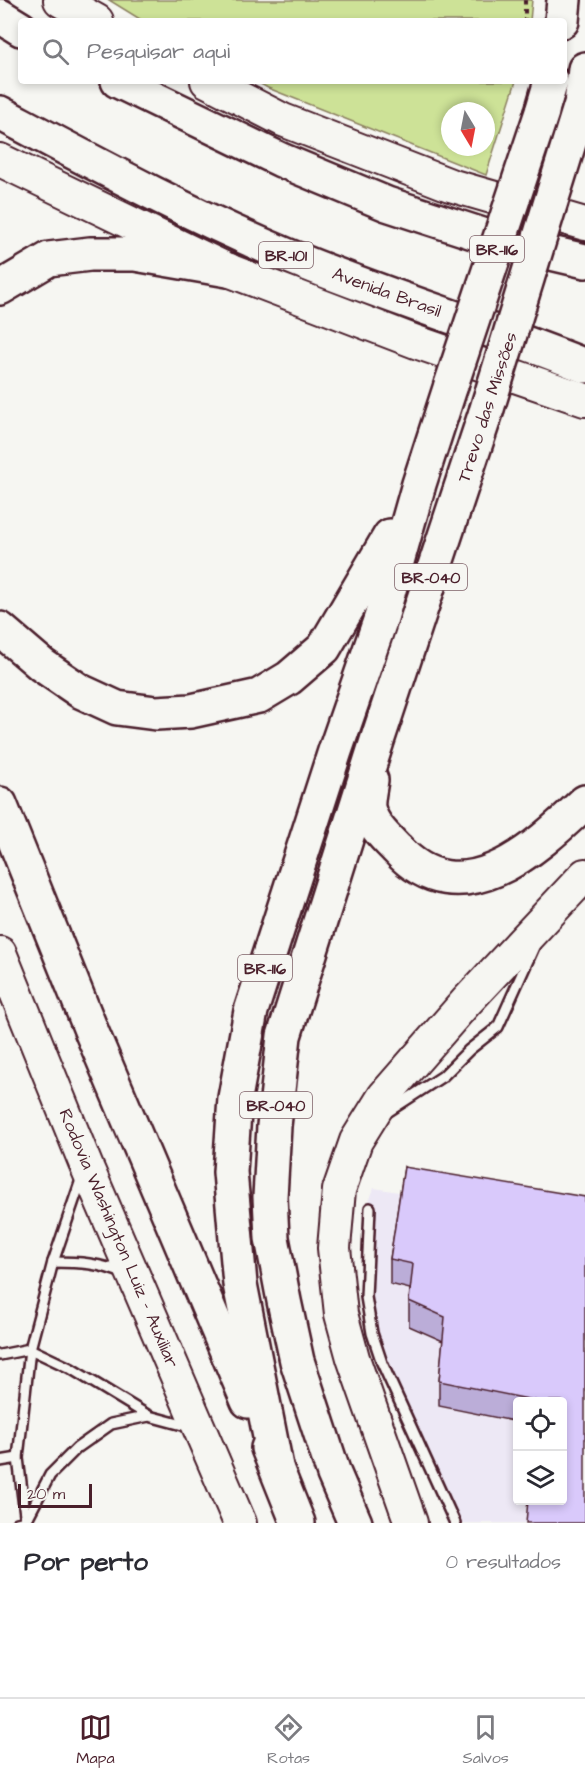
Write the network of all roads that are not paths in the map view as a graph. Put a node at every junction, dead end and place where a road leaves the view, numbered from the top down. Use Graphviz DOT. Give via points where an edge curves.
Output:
graph roads {
  1 [pos="60,0"];
  2 [pos="564,0"];
  3 [pos="0,16"];
  4 [pos="92,18"];
  5 [pos="562,18"];
  6 [pos="18,26"];
  7 [pos="585,69"];
  8 [pos="124,84"];
  9 [pos="213,84"];
  10 [pos="550,84"];
  11 [pos="0,114"];
  12 [pos="0,160"];
  13 [pos="585,224"];
  14 [pos="585,261"];
  15 [pos="228,270"];
  16 [pos="0,288"];
  17 [pos="585,366"];
  18 [pos="585,400"];
  19 [pos="419,484"];
  20 [pos="0,629"];
  21 [pos="377,741"];
  22 [pos="585,802"];
  23 [pos="0,804"];
  24 [pos="585,875"];
  25 [pos="0,953"];
  26 [pos="86,1165"];
  27 [pos="370,1208"];
  28 [pos="53,1262"];
  29 [pos="136,1279"];
  30 [pos="30,1349"];
  31 [pos="0,1355"];
  32 [pos="148,1416"];
  33 [pos="201,1430"];
  34 [pos="18,1458"];
  35 [pos="0,1461"];
  36 [pos="276,1467"];
  37 [pos="334,1474"];
  38 [pos="23,1522"];
  39 [pos="240,1523"];
  40 [pos="298,1523"];
  41 [pos="355,1523"];
  42 [pos="364,1523"];
  43 [pos="411,1523"];
  44 [pos="455,1523"];
  1 -- 4 [label="highway"];
  2 -- 5 [label="highway"];
  3 -- 6 [label="highway"];
  7 -- 21 [label="highway, Trevo das Missões / BR-040, bridge" via="581,104 486,412"];
  8 -- 14 [label="highway" via="281,160 387,204 504,242"];
  9 -- 13 [label="highway" via="283,120 450,185"];
  10 -- 19 [label="highway, BR-116, bridge"];
  11 -- 17 [label="highway, Avenida Brasil / BR-101" via="151,193 286,255"];
  12 -- 15 [label="highway, Avenida Brasil"];
  15 -- 16 [label="highway" via="135,254 90,254 49,259"];
  15 -- 18 [label="highway, Avenida Brasil" via="416,342"];
  19 -- 20 [label="highway" via="324,648 289,678 259,696 190,711 156,713 117,708 80,691"];
  19 -- 36 [label="highway, BR-116" via="381,618 251,1011 235,1098 230,1172 240,1284"];
  21 -- 22 [label="highway" via="368,807 378,829 406,860 433,876 462,879 500,869 539,845"];
  21 -- 37 [label="highway, BR-040" via="284,1036 274,1126 272,1238 297,1361"];
  23 -- 36 [label="highway"];
  24 -- 43 [label="highway" via="384,1096 356,1141 339,1190 334,1248 341,1314"];
  25 -- 26 [label="highway, Rodovia Washington Luiz - Auxiliar"];
  26 -- 28 [label="lane"];
  26 -- 29 [label="highway, Rodovia Washington Luiz - Auxiliar"];
  27 -- 44 [label="lane" via="366,1297 372,1332 382,1363"];
  28 -- 29 [label="lane" via="109,1267"];
  28 -- 30 [label="lane"];
  29 -- 33 [label="highway, Rodovia Washington Luiz - Auxiliar"];
  30 -- 31 [label="lane"];
  30 -- 32 [label="lane" via="70,1368"];
  30 -- 34 [label="lane"];
  32 -- 33 [label="lane"];
  32 -- 38 [label="lane" via="111,1424 77,1448 50,1475"];
  33 -- 39 [label="highway, Rodovia Washington Luiz - Auxiliar"];
  34 -- 35 [label="lane"];
  34 -- 38 [label="lane"];
  36 -- 40 [label="highway"];
  37 -- 41 [label="highway, BR-040"];
  37 -- 42 [label="highway"];
}
